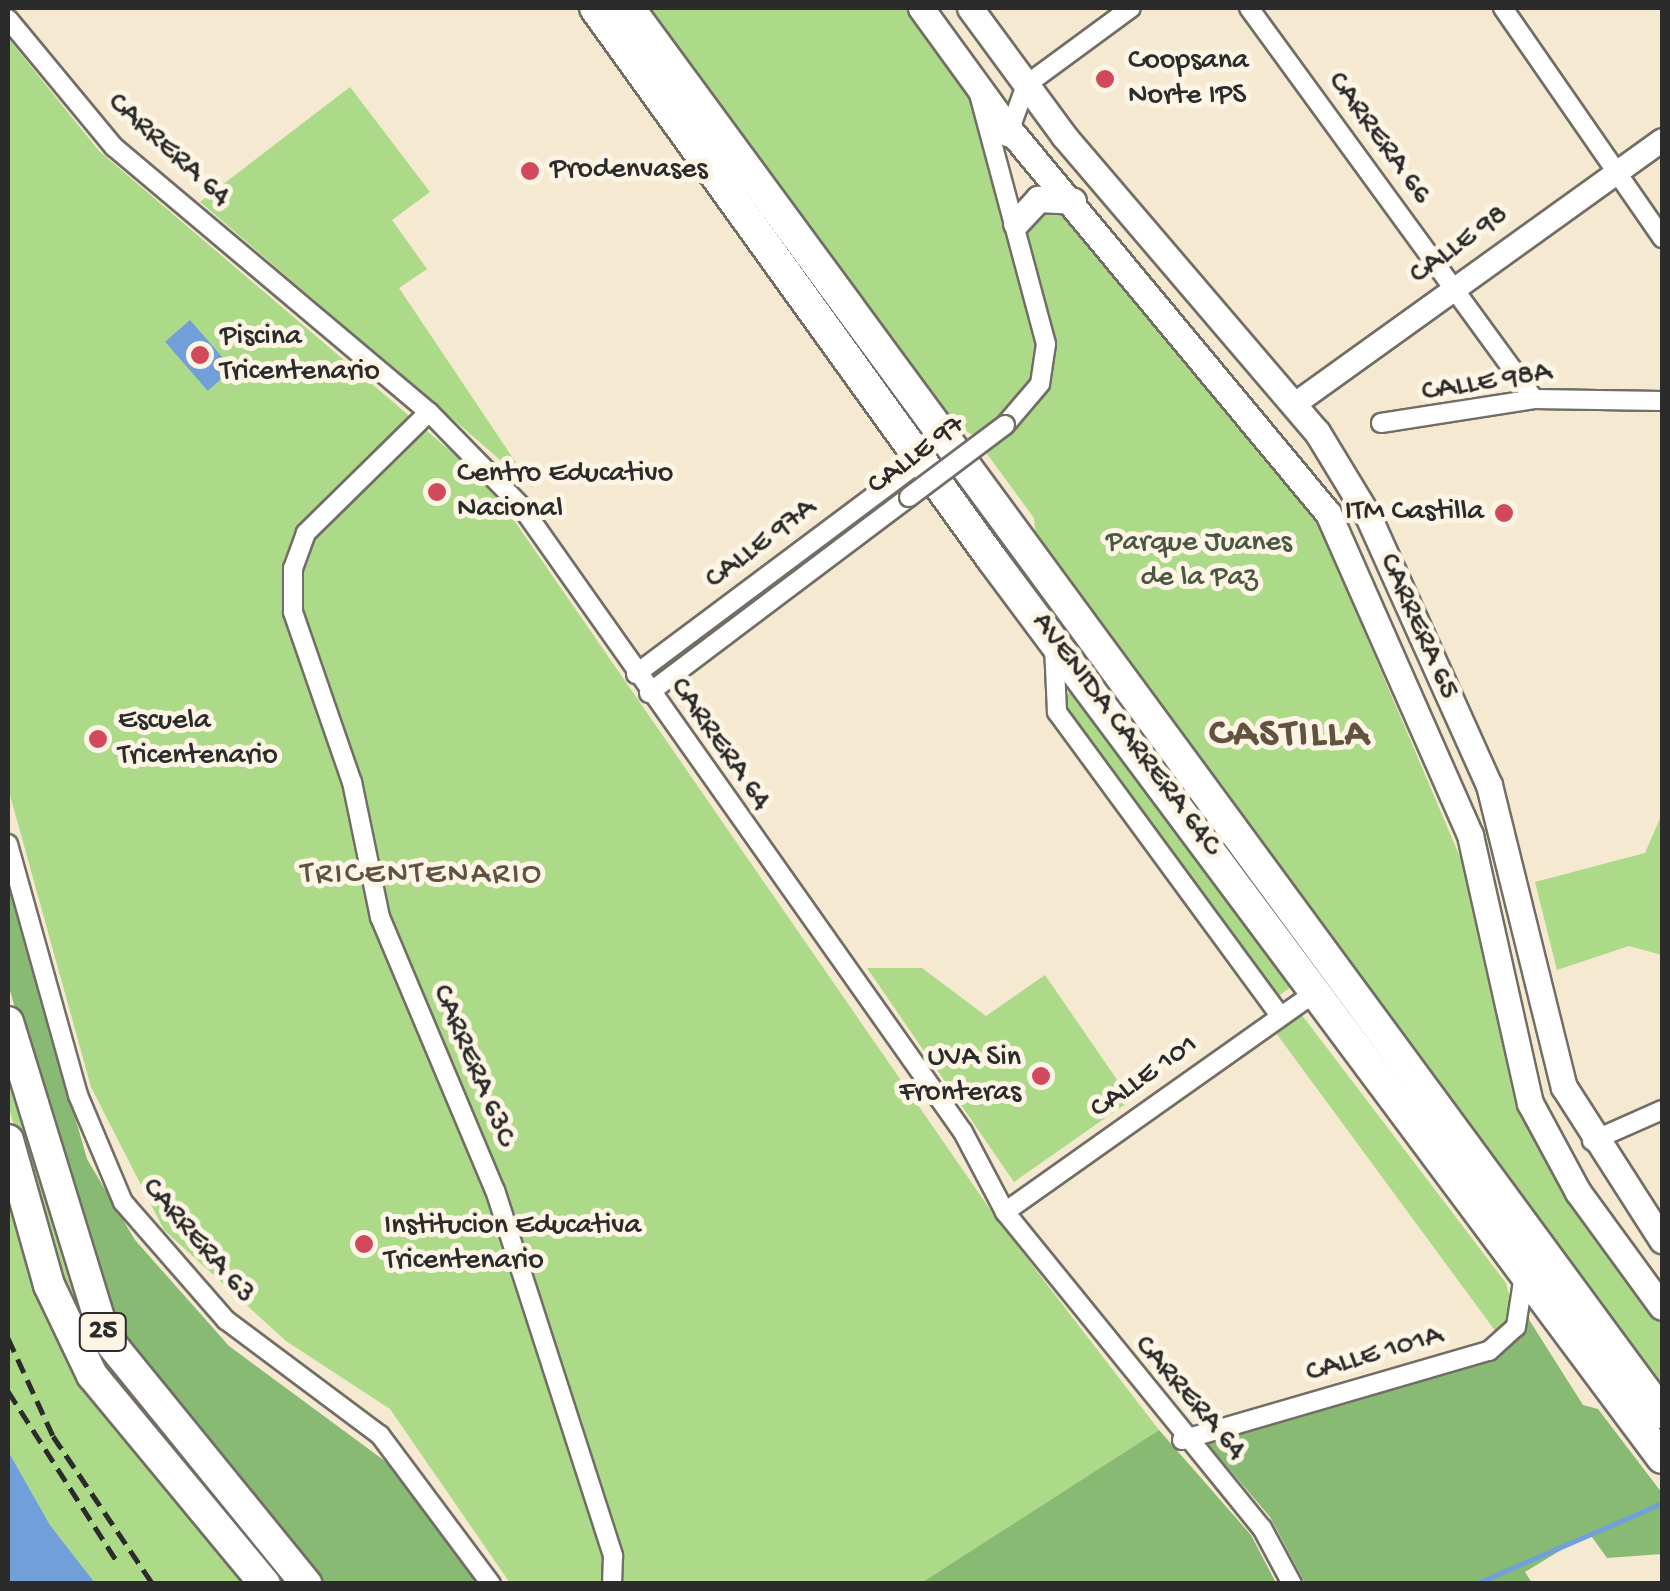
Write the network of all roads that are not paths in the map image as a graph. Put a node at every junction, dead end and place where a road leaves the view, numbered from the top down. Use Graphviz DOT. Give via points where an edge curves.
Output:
graph roads {
  1 [pos="595,8"];
  2 [pos="629,8"];
  3 [pos="922,8"];
  4 [pos="970,8"];
  5 [pos="1131,8"];
  6 [pos="1249,8"];
  7 [pos="1503,8"];
  8 [pos="8,20"];
  9 [pos="955,54"];
  10 [pos="976,84"];
  11 [pos="1026,85"];
  12 [pos="1009,129"];
  13 [pos="1662,140"];
  14 [pos="1616,172"];
  15 [pos="1003,176"];
  16 [pos="1072,201"];
  17 [pos="1016,223"];
  18 [pos="1662,238"];
  19 [pos="1451,290"];
  20 [pos="1534,399"];
  21 [pos="1662,401"];
  22 [pos="1294,404"];
  23 [pos="430,412"];
  24 [pos="1381,423"];
  25 [pos="922,460"];
  26 [pos="1054,640"];
  27 [pos="636,674"];
  28 [pos="649,693"];
  29 [pos="8,844"];
  30 [pos="1318,990"];
  31 [pos="1280,1016"];
  32 [pos="8,1022"];
  33 [pos="1662,1110"];
  34 [pos="8,1140"];
  35 [pos="1592,1140"];
  36 [pos="1005,1212"];
  37 [pos="1662,1240"];
  38 [pos="1523,1266"];
  39 [pos="1662,1306"];
  40 [pos="1660,1407"];
  41 [pos="1182,1440"];
  42 [pos="1662,1458"];
  43 [pos="265,1584"];
  44 [pos="306,1584"];
  45 [pos="491,1584"];
  46 [pos="612,1584"];
  47 [pos="1292,1584"];
  1 -- 25 [label="main road, AVENIDA CARRERA 64C"];
  2 -- 40 [label="main road, AVENIDA CARRERA 64C"];
  3 -- 9 [label="main road, CARRERA 65"];
  4 -- 11 [label="main road, CARRERA 65"];
  5 -- 11 [label="street"];
  6 -- 19 [label="street, CARRERA 66"];
  7 -- 14 [label="street"];
  8 -- 23 [label="street, CARRERA 64" via="114,147"];
  9 -- 10 [label="main road, CARRERA 65"];
  9 -- 11 [label="main road"];
  10 -- 12 [label="main road, CARRERA 65"];
  10 -- 15 [label="street, CALLE 97"];
  11 -- 12 [label="street, CALLE 97"];
  11 -- 22 [label="main road, CARRERA 65"];
  12 -- 15 [label="street, CALLE 97"];
  12 -- 16 [label="main road, CARRERA 65"];
  13 -- 14 [label="street, CALLE 98"];
  14 -- 18 [label="street"];
  14 -- 19 [label="street, CALLE 98"];
  15 -- 17 [label="street, CALLE 97"];
  16 -- 17 [label="main road" via="1038,199"];
  16 -- 39 [label="main road, CARRERA 65" via="1328,513 1470,835 1530,1103 1578,1192"];
  17 -- 28 [label="street, CALLE 97, bridge" via="1047,357 1032,397"];
  19 -- 20 [label="street, CARRERA 66"];
  19 -- 22 [label="street, CALLE 98"];
  20 -- 21 [label="street, CALLE 98A"];
  20 -- 24 [label="street, CALLE 98A"];
  22 -- 35 [label="main road, CARRERA 65" via="1368,516 1489,785 1554,1058"];
  23 -- 27 [label="street, CARRERA 64" via="521,506"];
  23 -- 46 [label="street, CARRERA 63C" via="324,508 293,568 293,612 352,782 380,917 495,1190 613,1556"];
  25 -- 26 [label="main road, AVENIDA CARRERA 64C"];
  25 -- 27 [label="street, CALLE 97A"];
  26 -- 30 [label="main road, AVENIDA CARRERA 64C"];
  26 -- 31 [label="street" via="1057,712"];
  27 -- 28 [label="street, CARRERA 64"];
  28 -- 36 [label="street, CARRERA 64" via="963,1132"];
  29 -- 45 [label="street, CARRERA 63" via="78,1095 123,1202 226,1320 380,1435"];
  30 -- 31 [label="street, CALLE 101"];
  30 -- 38 [label="main road, AVENIDA CARRERA 64C"];
  31 -- 36 [label="street, CALLE 101"];
  32 -- 44 [label="main road, 25" via="104,1335"];
  33 -- 35 [label="street"];
  34 -- 43 [label="main road, 25" via="50,1285 92,1375"];
  35 -- 37 [label="main road, CARRERA 65"];
  36 -- 41 [label="street, CARRERA 64"];
  38 -- 41 [label="street, CALLE 101A" via="1523,1310 1488,1350"];
  38 -- 42 [label="main road, AVENIDA CARRERA 64C"];
  41 -- 47 [label="street, CARRERA 64" via="1262,1528"];
}
